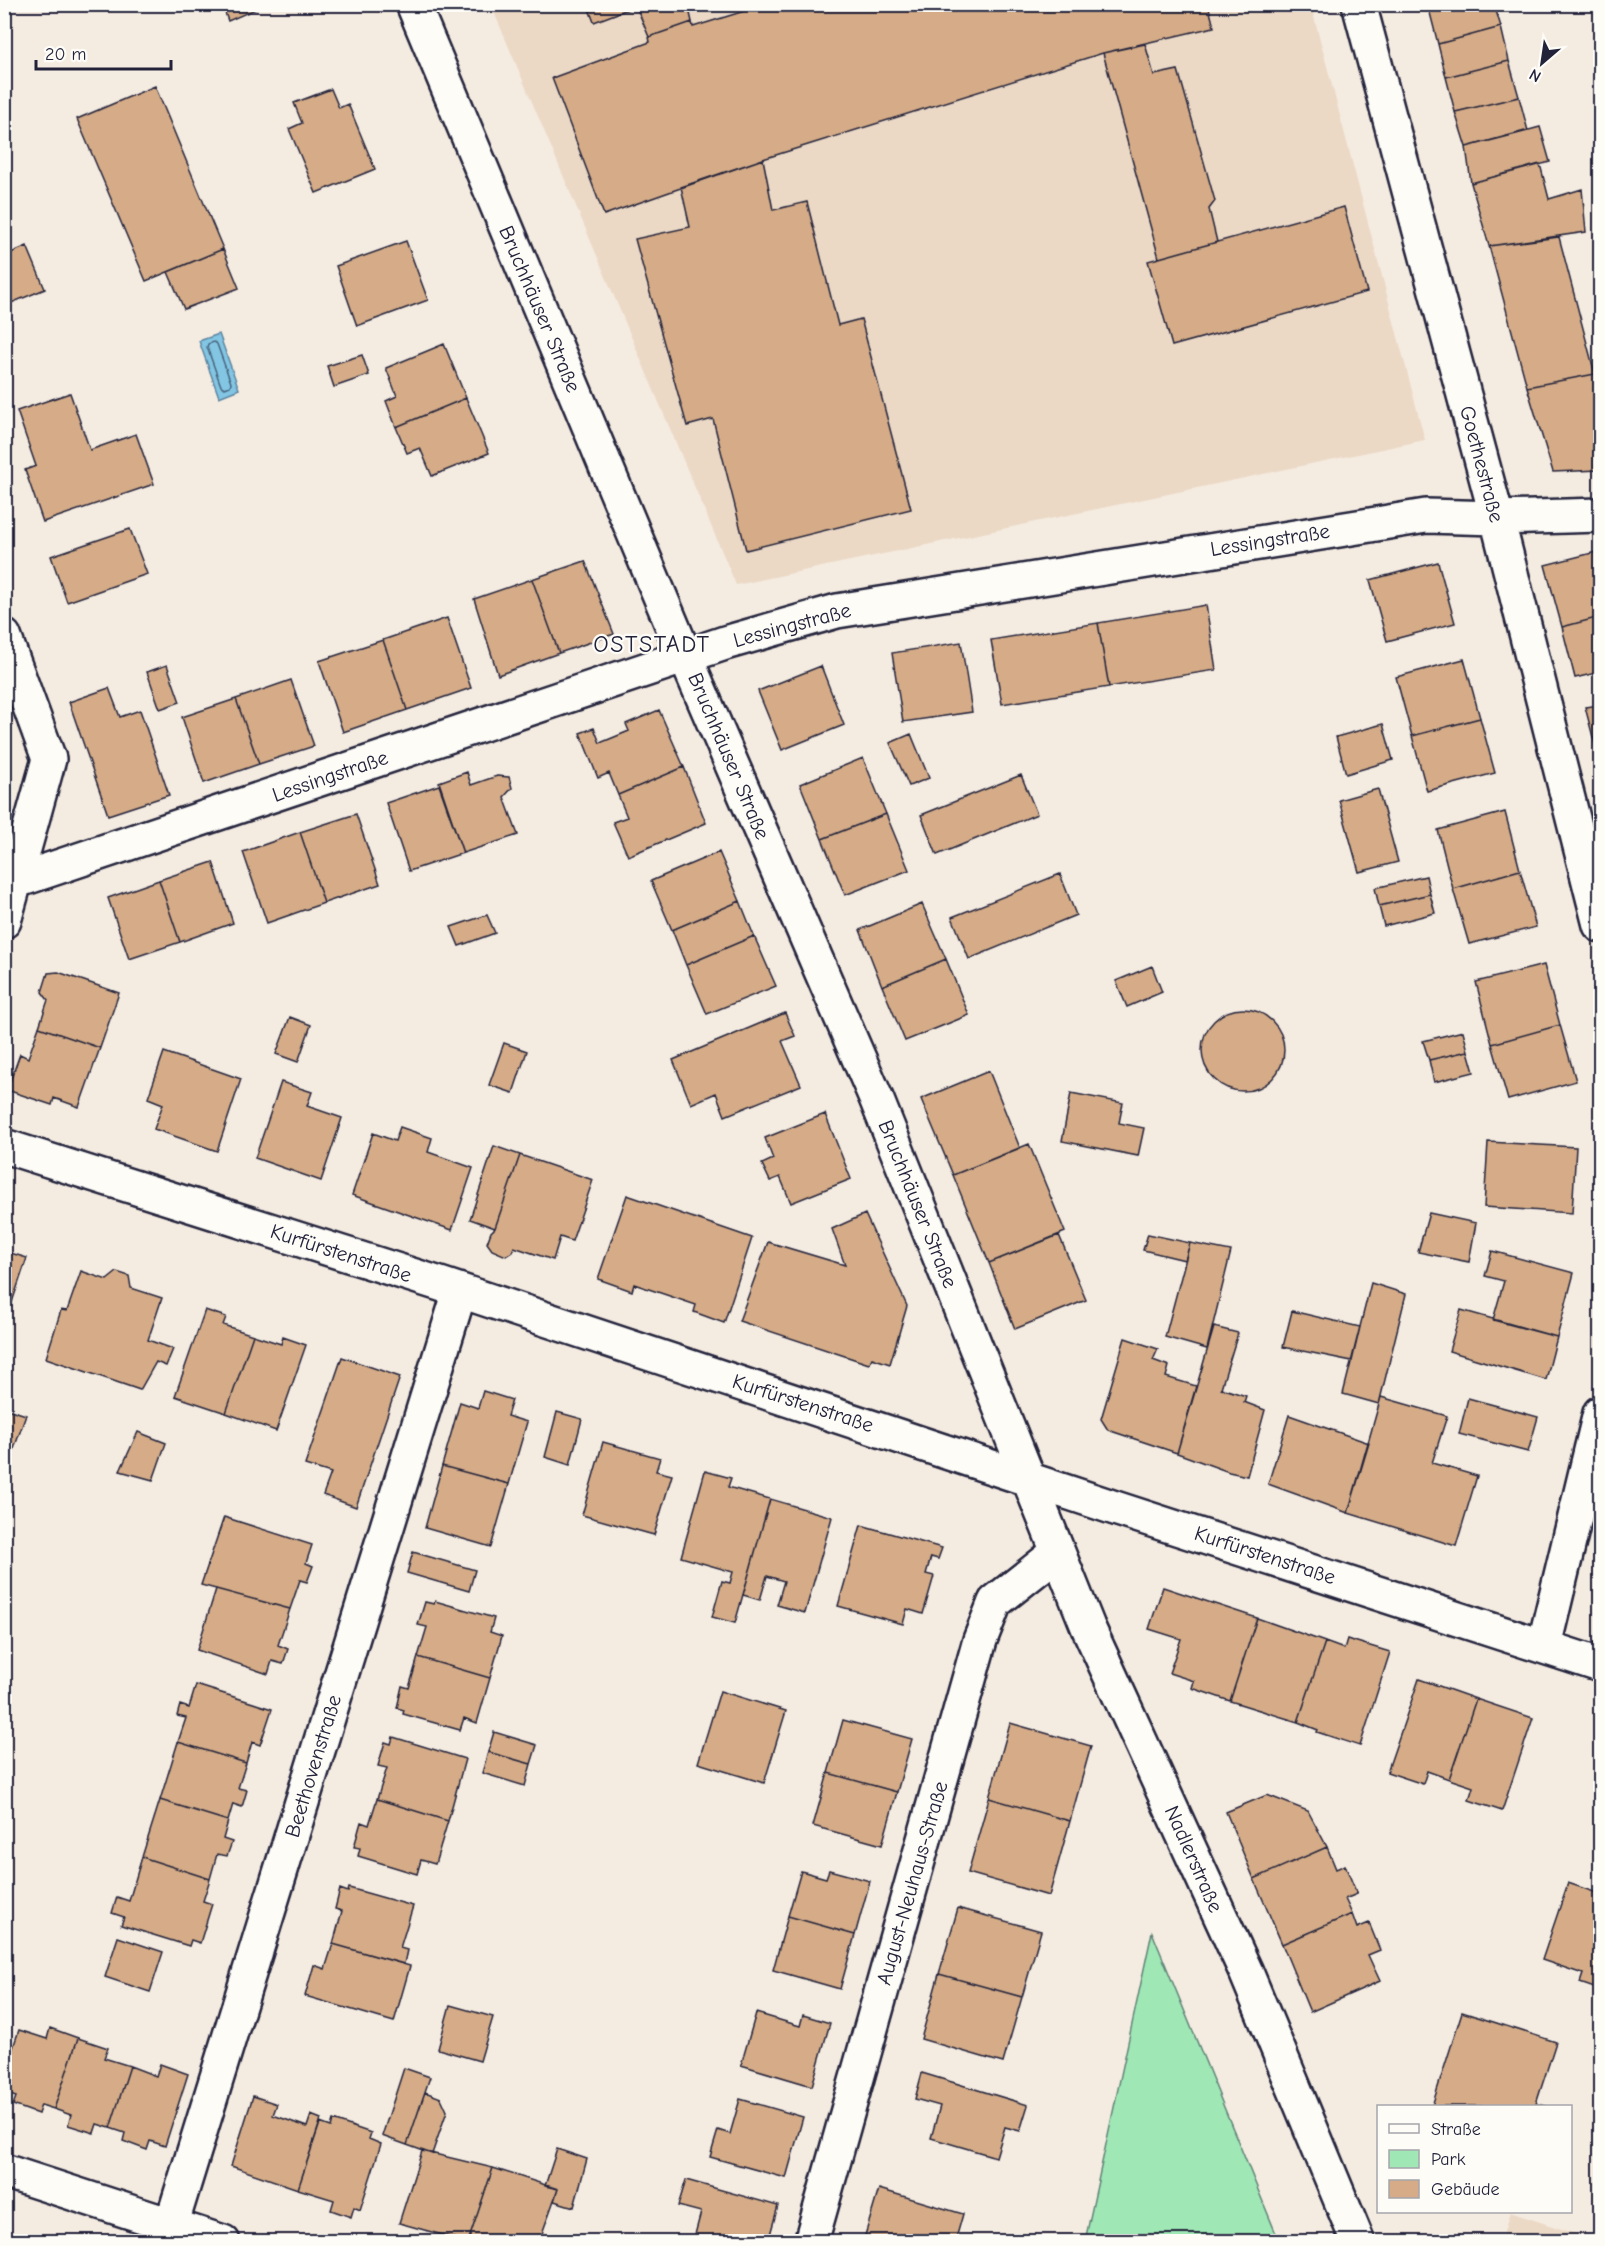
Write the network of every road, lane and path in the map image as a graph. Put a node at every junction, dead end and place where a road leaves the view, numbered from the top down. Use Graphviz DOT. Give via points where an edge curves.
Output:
graph roads {
  1 [pos="413,4"];
  2 [pos="1359,4"];
  3 [pos="1600,515"];
  4 [pos="1497,518"];
  5 [pos="4,636"];
  6 [pos="686,656"];
  7 [pos="16,881"];
  8 [pos="4,921"];
  9 [pos="1600,925"];
  10 [pos="4,1146"];
  11 [pos="460,1291"];
  12 [pos="1600,1413"];
  13 [pos="1027,1477"];
  14 [pos="1058,1552"];
  15 [pos="1544,1646"];
  16 [pos="1600,1665"];
  17 [pos="4,2171"];
  18 [pos="169,2233"];
  19 [pos="223,2241"];
  20 [pos="811,2241"];
  21 [pos="1358,2241"];
  1 -- 6 [label="street, Bruchhäuser Straße"];
  2 -- 4 [label="street, Goethestraße"];
  3 -- 4 [label="street, Lessingstraße"];
  4 -- 6 [label="street, Lessingstraße" via="1426,516 837,610"];
  4 -- 9 [label="street, Goethestraße"];
  5 -- 7 [label="street" via="49,759"];
  6 -- 7 [label="street, Lessingstraße"];
  6 -- 13 [label="street, Bruchhäuser Straße" via="876,1098"];
  7 -- 8 [label="street"];
  10 -- 11 [label="street, Kurfürstenstraße"];
  11 -- 13 [label="street, Kurfürstenstraße"];
  11 -- 18 [label="street, Beethovenstraße"];
  12 -- 15 [label="street"];
  13 -- 14 [label="street, Nadlerstraße"];
  13 -- 15 [label="street, Kurfürstenstraße"];
  14 -- 20 [label="street, August-Neuhaus-Straße" via="995,1602 980,1640"];
  14 -- 21 [label="street, Nadlerstraße" via="1088,1627 1246,1972"];
  15 -- 16 [label="street, Kurfürstenstraße"];
  17 -- 18 [label="street"];
  18 -- 19 [label="street"];
}
